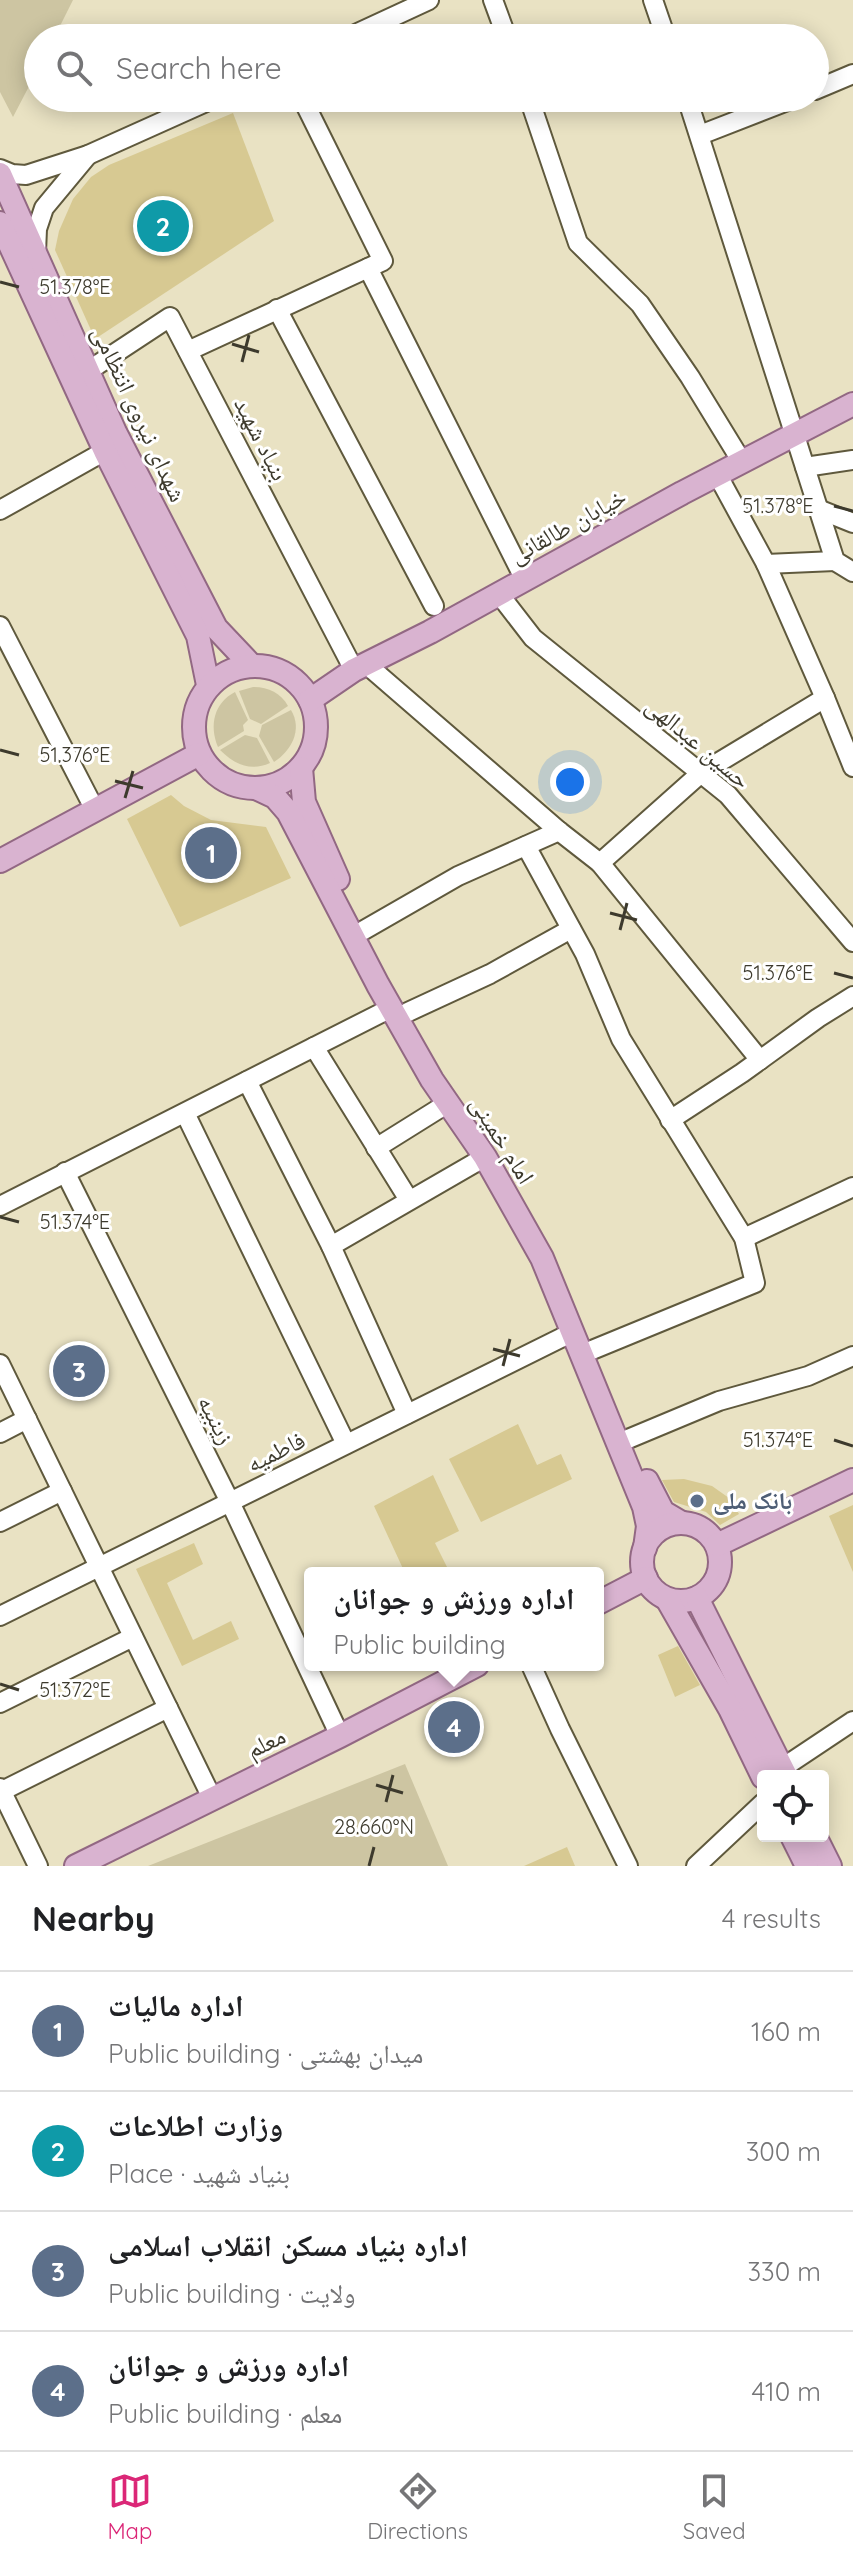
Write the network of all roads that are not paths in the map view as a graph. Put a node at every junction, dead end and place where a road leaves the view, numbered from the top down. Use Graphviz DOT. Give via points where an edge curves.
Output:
graph roads {
  1 [pos="429,0"];
  2 [pos="493,0"];
  3 [pos="653,0"];
  4 [pos="409,4"];
  5 [pos="373,24"];
  6 [pos="502,24"];
  7 [pos="661,24"];
  8 [pos="853,74"];
  9 [pos="829,84"];
  10 [pos="184,112"];
  11 [pos="309,112"];
  12 [pos="534,112"];
  13 [pos="692,112"];
  14 [pos="759,112"];
  15 [pos="700,135"];
  16 [pos="88,155"];
  17 [pos="0,172"];
  18 [pos="0,223"];
  19 [pos="36,252"];
  20 [pos="368,268"];
  21 [pos="277,309"];
  22 [pos="188,351"];
  23 [pos="88,371"];
  24 [pos="853,404"];
  25 [pos="794,435"];
  26 [pos="105,451"];
  27 [pos="853,460"];
  28 [pos="742,462"];
  29 [pos="805,467"];
  30 [pos="717,474"];
  31 [pos="818,509"];
  32 [pos="0,510"];
  33 [pos="853,523"];
  34 [pos="835,561"];
  35 [pos="766,564"];
  36 [pos="853,572"];
  37 [pos="525,580"];
  38 [pos="499,594"];
  39 [pos="434,606"];
  40 [pos="0,626"];
  41 [pos="251,665"];
  42 [pos="360,667"];
  43 [pos="208,685"];
  44 [pos="825,698"];
  45 [pos="310,700"];
  46 [pos="199,754"];
  47 [pos="853,767"];
  48 [pos="301,768"];
  49 [pos="701,773"];
  50 [pos="258,789"];
  51 [pos="95,810"];
  52 [pos="559,831"];
  53 [pos="526,846"];
  54 [pos="0,861"];
  55 [pos="600,863"];
  56 [pos="571,929"];
  57 [pos="364,930"];
  58 [pos="853,942"];
  59 [pos="853,996"];
  60 [pos="400,1010"];
  61 [pos="314,1047"];
  62 [pos="760,1060"];
  63 [pos="247,1081"];
  64 [pos="448,1103"];
  65 [pos="185,1113"];
  66 [pos="670,1120"];
  67 [pos="376,1148"];
  68 [pos="485,1157"];
  69 [pos="65,1172"];
  70 [pos="853,1187"];
  71 [pos="409,1200"];
  72 [pos="0,1206"];
  73 [pos="744,1238"];
  74 [pos="331,1246"];
  75 [pos="573,1332"];
  76 [pos="592,1350"];
  77 [pos="853,1356"];
  78 [pos="0,1364"];
  79 [pos="407,1414"];
  80 [pos="27,1419"];
  81 [pos="0,1433"];
  82 [pos="628,1439"];
  83 [pos="346,1444"];
  84 [pos="853,1480"];
  85 [pos="62,1491"];
  86 [pos="230,1502"];
  87 [pos="0,1522"];
  88 [pos="680,1522"];
  89 [pos="717,1545"];
  90 [pos="645,1548"];
  91 [pos="99,1567"];
  92 [pos="646,1578"];
  93 [pos="697,1598"];
  94 [pos="667,1599"];
  95 [pos="604,1600"];
  96 [pos="0,1616"];
  97 [pos="133,1637"];
  98 [pos="304,1659"];
  99 [pos="309,1671"];
  100 [pos="465,1671"];
  101 [pos="534,1671"];
  102 [pos="0,1703"];
  103 [pos="168,1708"];
  104 [pos="853,1721"];
  105 [pos="340,1736"];
  106 [pos="772,1770"];
  107 [pos="773,1770"];
  108 [pos="781,1770"];
  109 [pos="0,1790"];
  110 [pos="212,1798"];
  111 [pos="757,1809"];
  112 [pos="795,1842"];
  113 [pos="818,1842"];
  114 [pos="38,1866"];
  115 [pos="76,1866"];
  116 [pos="628,1866"];
  117 [pos="696,1866"];
  118 [pos="807,1866"];
  119 [pos="830,1866"];
  1 -- 4 [label="street"];
  2 -- 6 [label="street"];
  3 -- 7 [label="street"];
  4 -- 5 [label="street"];
  8 -- 9 [label="street"];
  10 -- 16 [label="street"];
  11 -- 20 [label="street" via="383,261"];
  12 -- 28 [label="street" via="578,243 640,304"];
  13 -- 15 [label="street"];
  14 -- 15 [label="street"];
  15 -- 25 [label="street"];
  16 -- 17 [label="street" via="26,175"];
  16 -- 19 [label="street" via="44,208"];
  17 -- 19 [label="main road, شهدای نیروی انتظامی"];
  18 -- 26 [label="main road, شهدای نیروی انتظامی"];
  19 -- 23 [label="main road, شهدای نیروی انتظامی"];
  20 -- 21 [label="street"];
  20 -- 37 [label="street"];
  21 -- 22 [label="street"];
  21 -- 39 [label="street"];
  22 -- 23 [label="street, بنیاد شهید" via="170,317"];
  22 -- 42 [label="street, بنیاد شهید"];
  23 -- 41 [label="main road, شهدای نیروی انتظامی" via="216,628"];
  24 -- 25 [label="main road, خیابان طالقانی"];
  25 -- 28 [label="main road, خیابان طالقانی"];
  25 -- 29 [label="street"];
  26 -- 32 [label="street"];
  26 -- 43 [label="main road, شهدای نیروی انتظامی" via="198,636"];
  27 -- 29 [label="street"];
  28 -- 30 [label="main road, خیابان طالقانی"];
  29 -- 31 [label="street"];
  30 -- 35 [label="street"];
  30 -- 37 [label="main road, خیابان طالقانی"];
  31 -- 33 [label="street"];
  31 -- 34 [label="street"];
  34 -- 35 [label="street"];
  34 -- 36 [label="street"];
  35 -- 44 [label="street"];
  37 -- 38 [label="main road, خیابان طالقانی"];
  38 -- 42 [label="main road, خیابان طالقانی"];
  38 -- 49 [label="street, حسین عبدالهی" via="533,638"];
  40 -- 51 [label="street"];
  41 -- 43 [label="main road" via="228,671"];
  41 -- 45 [label="main road" via="275,668 296,680"];
  42 -- 45 [label="main road, خیابان طالقانی"];
  42 -- 52 [label="street"];
  43 -- 46 [label="main road" via="196,706 193,730"];
  44 -- 47 [label="street"];
  44 -- 49 [label="street"];
  45 -- 48 [label="main road" via="316,723 313,747"];
  46 -- 50 [label="main road" via="214,773 234,785"];
  46 -- 51 [label="main road"];
  48 -- 50 [label="main road" via="282,782"];
  48 -- 57 [label="main road, امام خمینی" via="304,802"];
  49 -- 55 [label="street"];
  49 -- 58 [label="street, حسین عبدالهی" via="728,795"];
  50 -- 60 [label="main road, امام خمینی" via="288,812"];
  51 -- 54 [label="main road"];
  52 -- 53 [label="street"];
  52 -- 55 [label="street"];
  53 -- 56 [label="street"];
  53 -- 57 [label="street" via="458,876"];
  55 -- 62 [label="street"];
  56 -- 60 [label="street" via="490,974"];
  56 -- 66 [label="street" via="621,1039"];
  57 -- 60 [label="main road, امام خمینی"];
  59 -- 62 [label="street"];
  60 -- 61 [label="street"];
  60 -- 64 [label="main road, امام خمینی"];
  60 -- 76 [label="main road, امام خمینی" via="496,1150 554,1252"];
  61 -- 63 [label="street"];
  61 -- 67 [label="street"];
  62 -- 66 [label="street"];
  63 -- 65 [label="street"];
  63 -- 74 [label="street"];
  64 -- 67 [label="street"];
  64 -- 68 [label="main road, امام خمینی"];
  65 -- 69 [label="street"];
  65 -- 83 [label="street"];
  66 -- 73 [label="street"];
  67 -- 71 [label="street"];
  68 -- 71 [label="street"];
  68 -- 75 [label="main road, امام خمینی" via="542,1258"];
  69 -- 72 [label="street"];
  69 -- 86 [label="street, زینبیه"];
  70 -- 73 [label="street"];
  71 -- 74 [label="street"];
  73 -- 76 [label="street" via="755,1283"];
  74 -- 79 [label="street"];
  75 -- 79 [label="street, فاطمیه"];
  75 -- 90 [label="main road, امام خمینی" via="644,1507"];
  76 -- 82 [label="main road, امام خمینی"];
  77 -- 82 [label="street" via="808,1376 719,1401"];
  78 -- 80 [label="street"];
  79 -- 83 [label="street, فاطمیه"];
  80 -- 81 [label="street"];
  80 -- 85 [label="street"];
  82 -- 88 [label="main road, امام خمینی" via="663,1512"];
  83 -- 86 [label="street, فاطمیه"];
  84 -- 89 [label="main road"];
  85 -- 87 [label="street"];
  85 -- 91 [label="street"];
  86 -- 91 [label="street, فاطمیه"];
  86 -- 98 [label="street, زینبیه"];
  88 -- 89 [label="main road" via="708,1533"];
  88 -- 90 [label="main road" via="653,1534"];
  89 -- 93 [label="main road" via="718,1576"];
  90 -- 92 [label="main road"];
  91 -- 96 [label="street, فاطمیه"];
  91 -- 97 [label="street"];
  92 -- 94 [label="main road"];
  92 -- 95 [label="main road"];
  93 -- 94 [label="main road"];
  93 -- 107 [label="main road"];
  94 -- 106 [label="main road"];
  97 -- 102 [label="street"];
  97 -- 103 [label="street"];
  99 -- 105 [label="street, زینبیه"];
  100 -- 105 [label="main road, معلم"];
  101 -- 116 [label="street"];
  103 -- 109 [label="street"];
  103 -- 110 [label="street"];
  104 -- 108 [label="street"];
  105 -- 110 [label="main road, معلم"];
  109 -- 114 [label="street"];
  110 -- 115 [label="main road, معلم"];
  111 -- 117 [label="street"];
  112 -- 118 [label="main road"];
  113 -- 119 [label="main road"];
}
